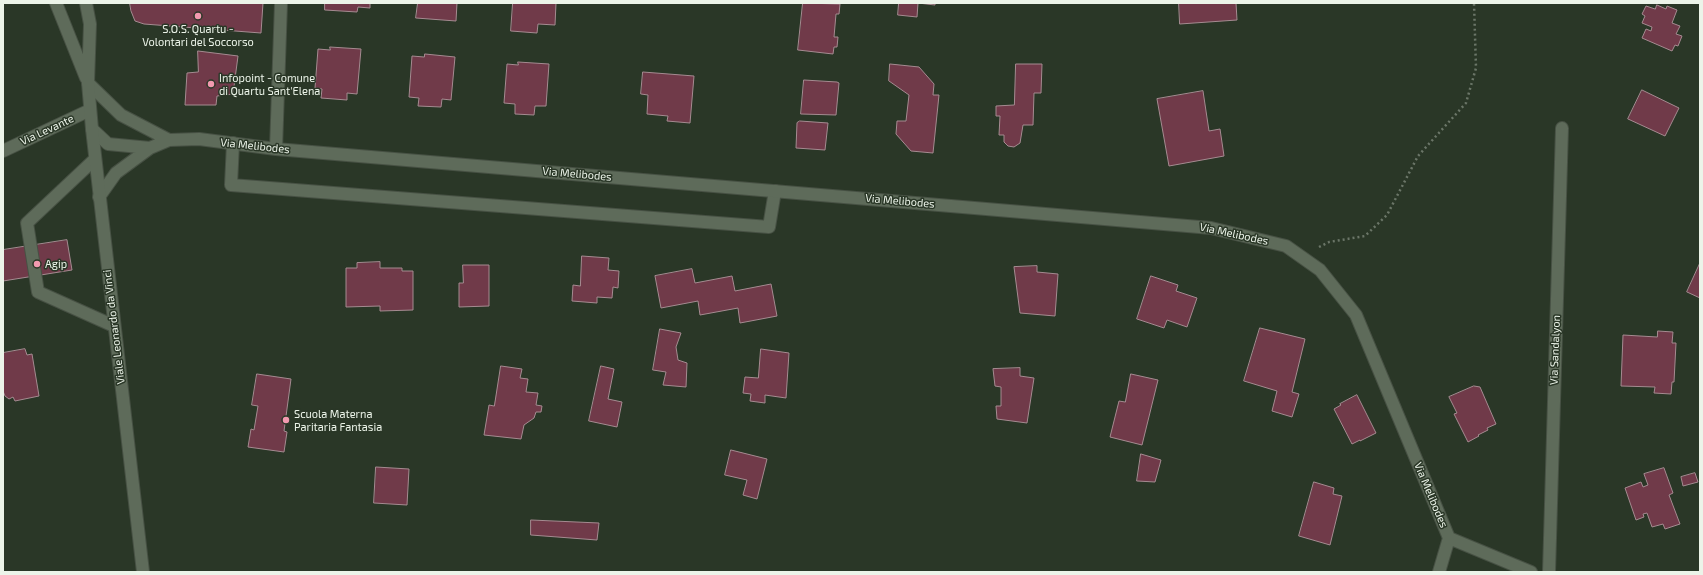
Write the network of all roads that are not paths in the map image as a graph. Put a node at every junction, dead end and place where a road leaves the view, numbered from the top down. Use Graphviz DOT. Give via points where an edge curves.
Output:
graph roads {
  1 [pos="56,3"];
  2 [pos="86,3"];
  3 [pos="281,3"];
  4 [pos="88,83"];
  5 [pos="90,110"];
  6 [pos="1562,128"];
  7 [pos="92,129"];
  8 [pos="169,140"];
  9 [pos="233,144"];
  10 [pos="150,148"];
  11 [pos="276,148"];
  12 [pos="3,151"];
  13 [pos="95,159"];
  14 [pos="775,191"];
  15 [pos="99,197"];
  16 [pos="114,326"];
  17 [pos="1449,538"];
  18 [pos="143,572"];
  19 [pos="1439,572"];
  20 [pos="1531,572"];
  21 [pos="1548,572"];
  1 -- 4 [label="street, Viale Leonardo da Vinci"];
  2 -- 4 [label="street, Viale Leonardo da Vinci" via="90,24"];
  3 -- 11 [label="street"];
  4 -- 5 [label="street, Viale Leonardo da Vinci"];
  4 -- 8 [label="street" via="121,115"];
  5 -- 7 [label="street, Viale Leonardo da Vinci"];
  5 -- 12 [label="street, Via Levante"];
  6 -- 21 [label="street, Via Sandalyon"];
  7 -- 10 [label="street, Via Melibodes" via="108,144"];
  7 -- 13 [label="street, Viale Leonardo da Vinci"];
  8 -- 9 [label="street, Via Melibodes" via="199,139"];
  8 -- 10 [label="street, Via Melibodes"];
  9 -- 11 [label="street, Via Melibodes"];
  9 -- 14 [label="street" via="231,185 769,227"];
  10 -- 15 [label="street" via="116,172"];
  11 -- 14 [label="street, Via Melibodes"];
  13 -- 15 [label="street, Viale Leonardo da Vinci"];
  13 -- 16 [label="street" via="27,223 38,292"];
  14 -- 17 [label="street, Via Melibodes" via="1211,228 1286,246 1320,270 1356,315"];
  15 -- 16 [label="street, Viale Leonardo da Vinci"];
  16 -- 18 [label="street, Viale Leonardo da Vinci"];
  17 -- 19 [label="street"];
  17 -- 20 [label="street, Via Melibodes"];
}
